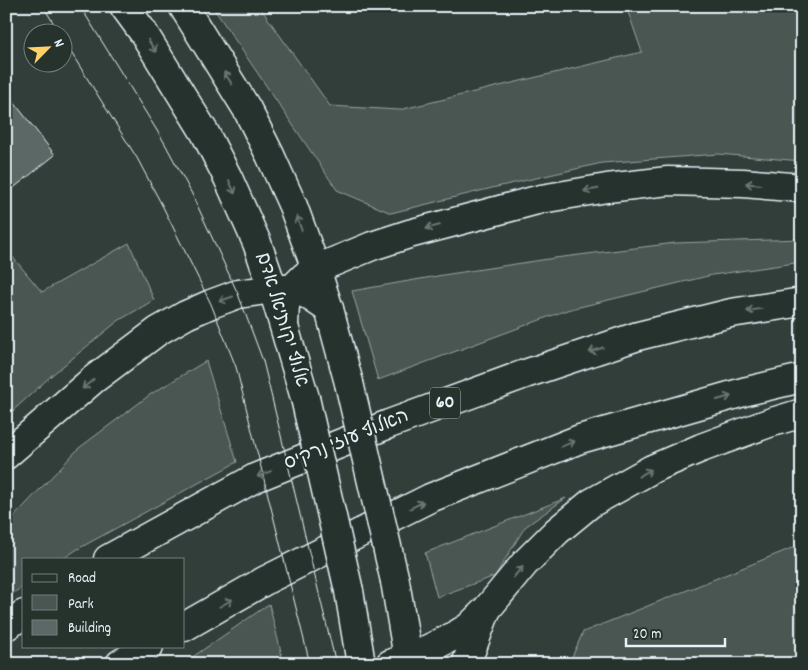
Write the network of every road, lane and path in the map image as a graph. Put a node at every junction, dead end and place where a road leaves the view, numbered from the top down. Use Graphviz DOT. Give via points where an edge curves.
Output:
graph roads {
  1 [pos="124,6"];
  2 [pos="183,6"];
  3 [pos="802,188"];
  4 [pos="316,269"];
  5 [pos="282,289"];
  6 [pos="802,302"];
  7 [pos="329,309"];
  8 [pos="802,378"];
  9 [pos="802,413"];
  10 [pos="6,455"];
  11 [pos="110,558"];
  12 [pos="487,610"];
  13 [pos="22,615"];
  14 [pos="6,626"];
  15 [pos="185,626"];
  16 [pos="146,648"];
  17 [pos="403,662"];
  18 [pos="120,664"];
  19 [pos="361,664"];
  20 [pos="466,664"];
  1 -- 5 [label="main road, אלוף יקותיאל אדם, one-way" via="205,133"];
  4 -- 2 [label="main road, one-way" via="293,206 251,117"];
  3 -- 4 [label="main road, one-way" via="668,181 588,191 541,199 410,234"];
  4 -- 5 [label="main road"];
  4 -- 7 [label="main road"];
  5 -- 7 [label="main road" via="306,293"];
  5 -- 10 [label="main road, one-way" via="238,294 186,315 158,331 94,379"];
  5 -- 19 [label="main road, אלוף יקותיאל אדם, bridge" via="284,324 305,398 349,591"];
  6 -- 11 [label="main road, האלוף עוזי נרקיס / 60, one-way" via="731,313 638,336 389,424 255,478"];
  7 -- 17 [label="main road, bridge" via="395,581"];
  15 -- 8 [label="main road, one-way" via="266,580 430,498 580,439"];
  12 -- 9 [label="main road, one-way" via="525,563 591,503 652,469 701,448"];
  12 -- 17 [label="main road" via="469,627"];
  12 -- 20 [label="main road"];
  13 -- 14 [label="main road"];
  16 -- 18 [label="main road"];
}
